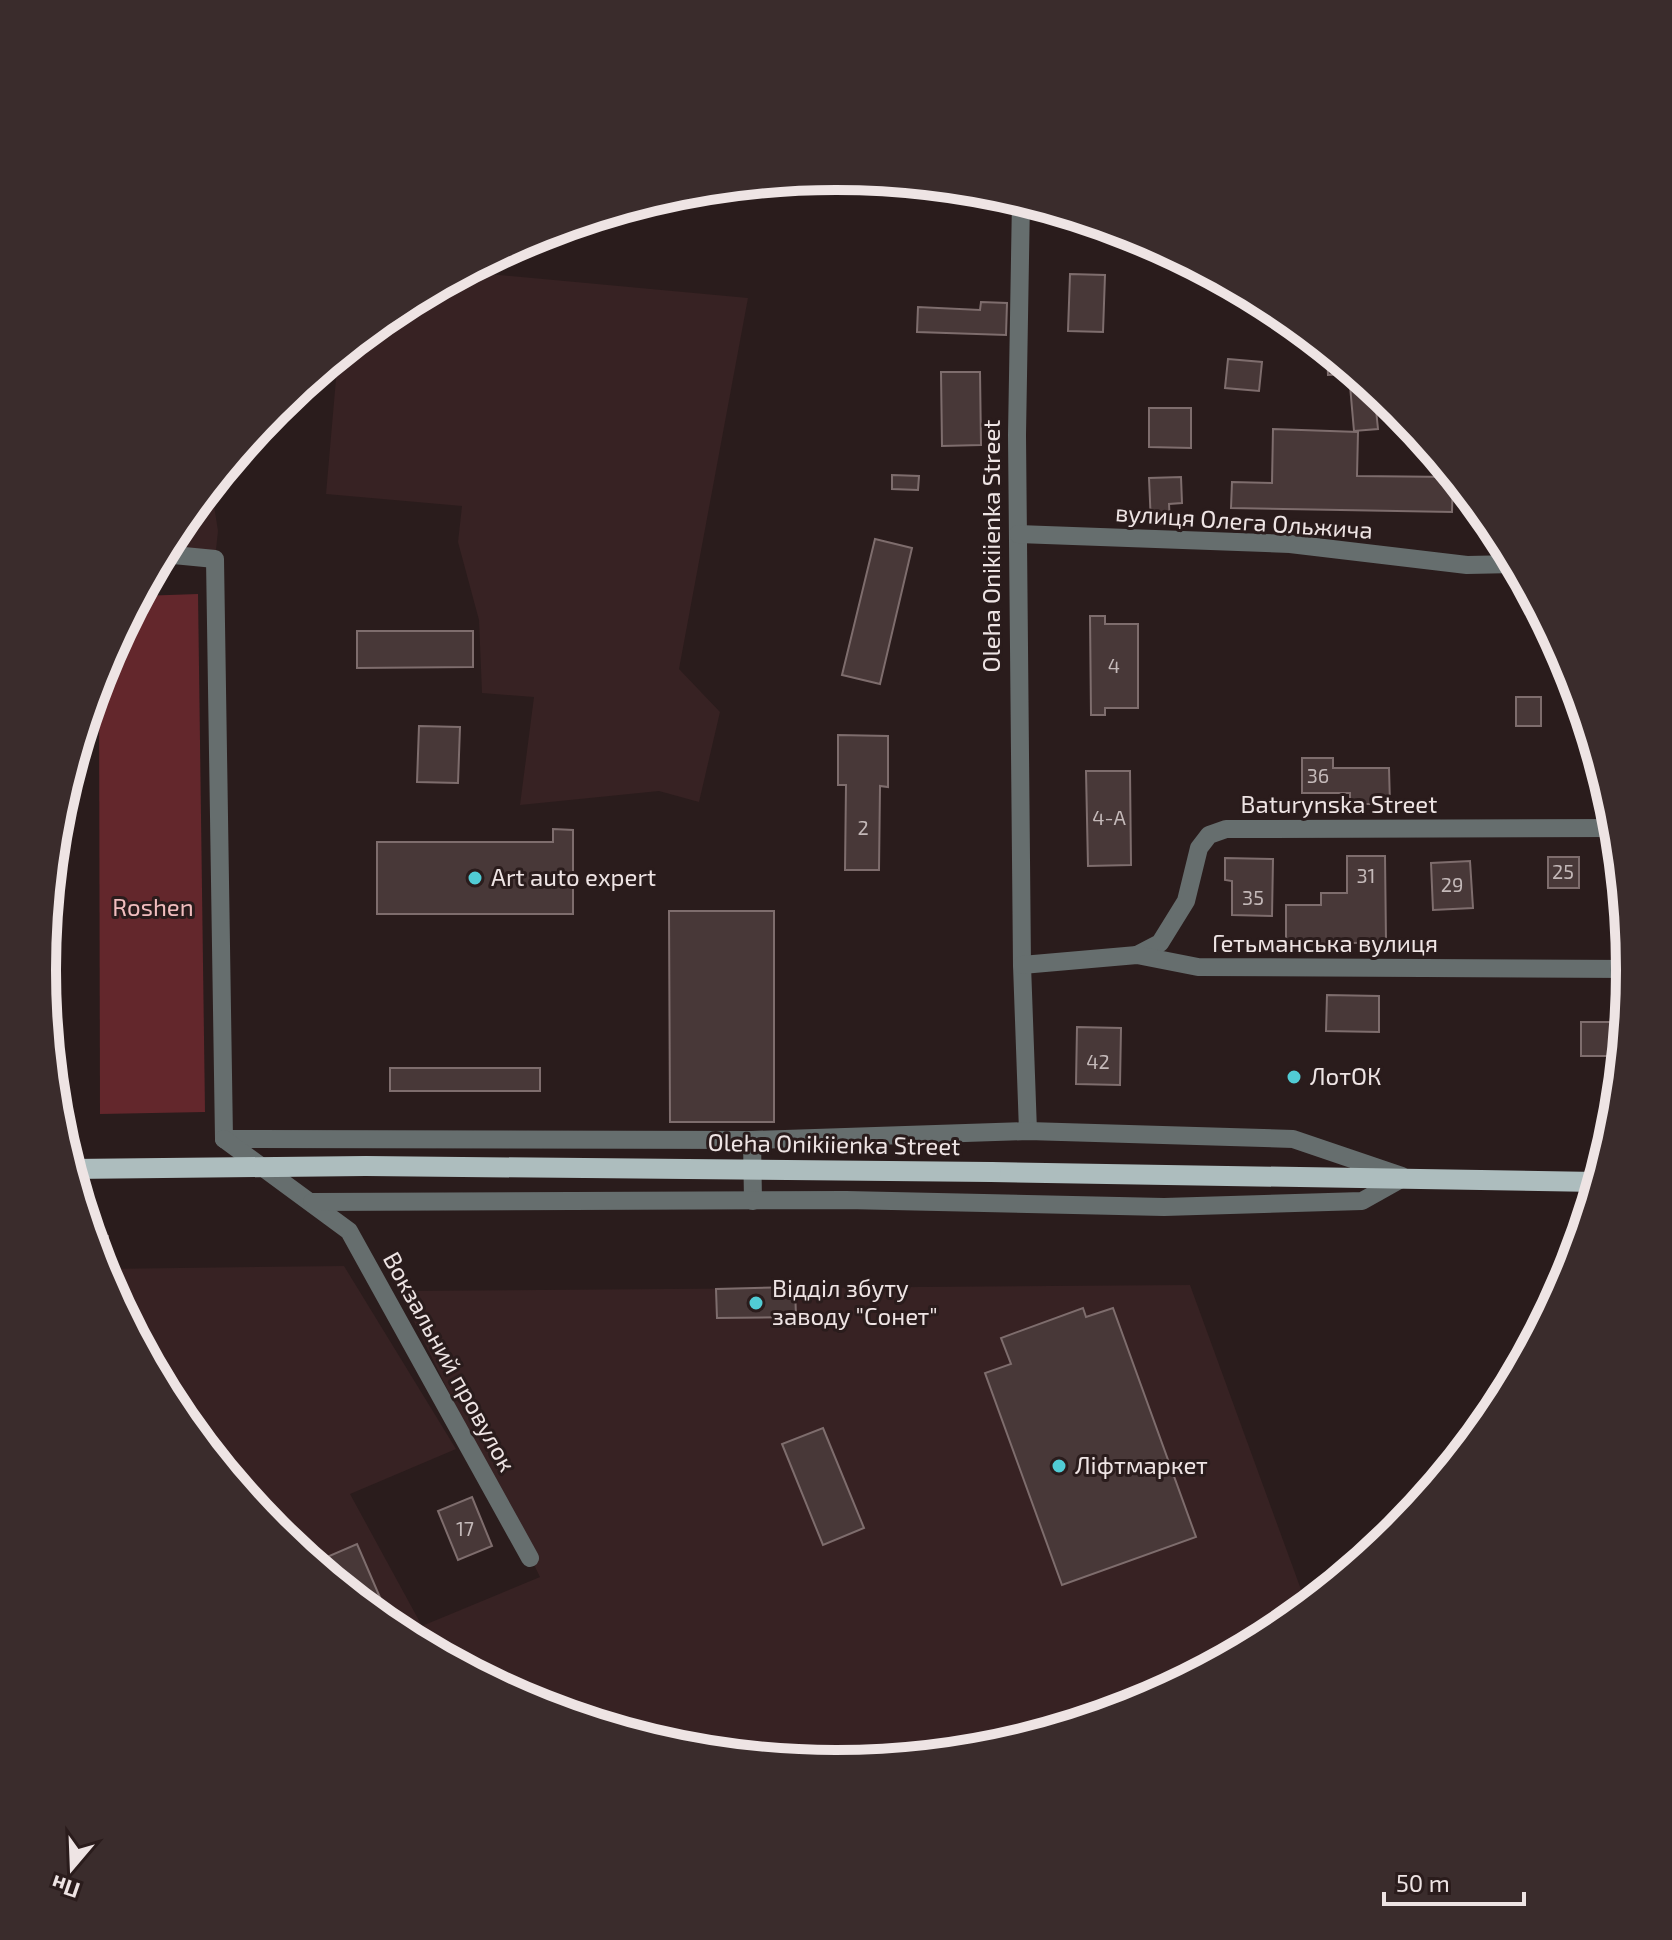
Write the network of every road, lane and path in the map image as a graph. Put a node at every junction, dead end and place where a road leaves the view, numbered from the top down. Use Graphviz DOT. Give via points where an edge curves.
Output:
graph roads {
  1 [pos="1021,213"];
  2 [pos="1018,534"];
  3 [pos="176,555"];
  4 [pos="1501,564"];
  5 [pos="1603,828"];
  6 [pos="1137,955"];
  7 [pos="1022,965"];
  8 [pos="1616,969"];
  9 [pos="1028,1131"];
  10 [pos="224,1139"];
  11 [pos="752,1140"];
  12 [pos="82,1169"];
  13 [pos="1404,1177"];
  14 [pos="1586,1182"];
  15 [pos="753,1201"];
  16 [pos="312,1202"];
  17 [pos="530,1558"];
  1 -- 2 [label="street, Oleha Onikiienka Street"];
  2 -- 4 [label="street, вулиця Олега Ольжича" via="1290,544 1467,565"];
  2 -- 7 [label="street, Oleha Onikiienka Street"];
  3 -- 10 [label="street" via="215,559"];
  5 -- 6 [label="street, Baturynska Street" via="1226,829 1209,835 1199,848 1186,901 1160,943"];
  6 -- 7 [label="street, Гетьманська вулиця"];
  6 -- 8 [label="street, Гетьманська вулиця" via="1198,967"];
  7 -- 9 [label="street, Oleha Onikiienka Street"];
  9 -- 11 [label="street"];
  9 -- 13 [label="street" via="1293,1139"];
  10 -- 11 [label="street"];
  10 -- 16 [label="street, Вокзальний провулок"];
  11 -- 15 [label="street"];
  12 -- 13 [label="main road, Oleha Onikiienka Street, bridge" via="366,1166"];
  13 -- 14 [label="main road, Oleha Onikiienka Street"];
  13 -- 15 [label="street" via="1362,1201 1164,1207"];
  15 -- 16 [label="street"];
  16 -- 17 [label="street, Вокзальний провулок" via="349,1231"];
}
